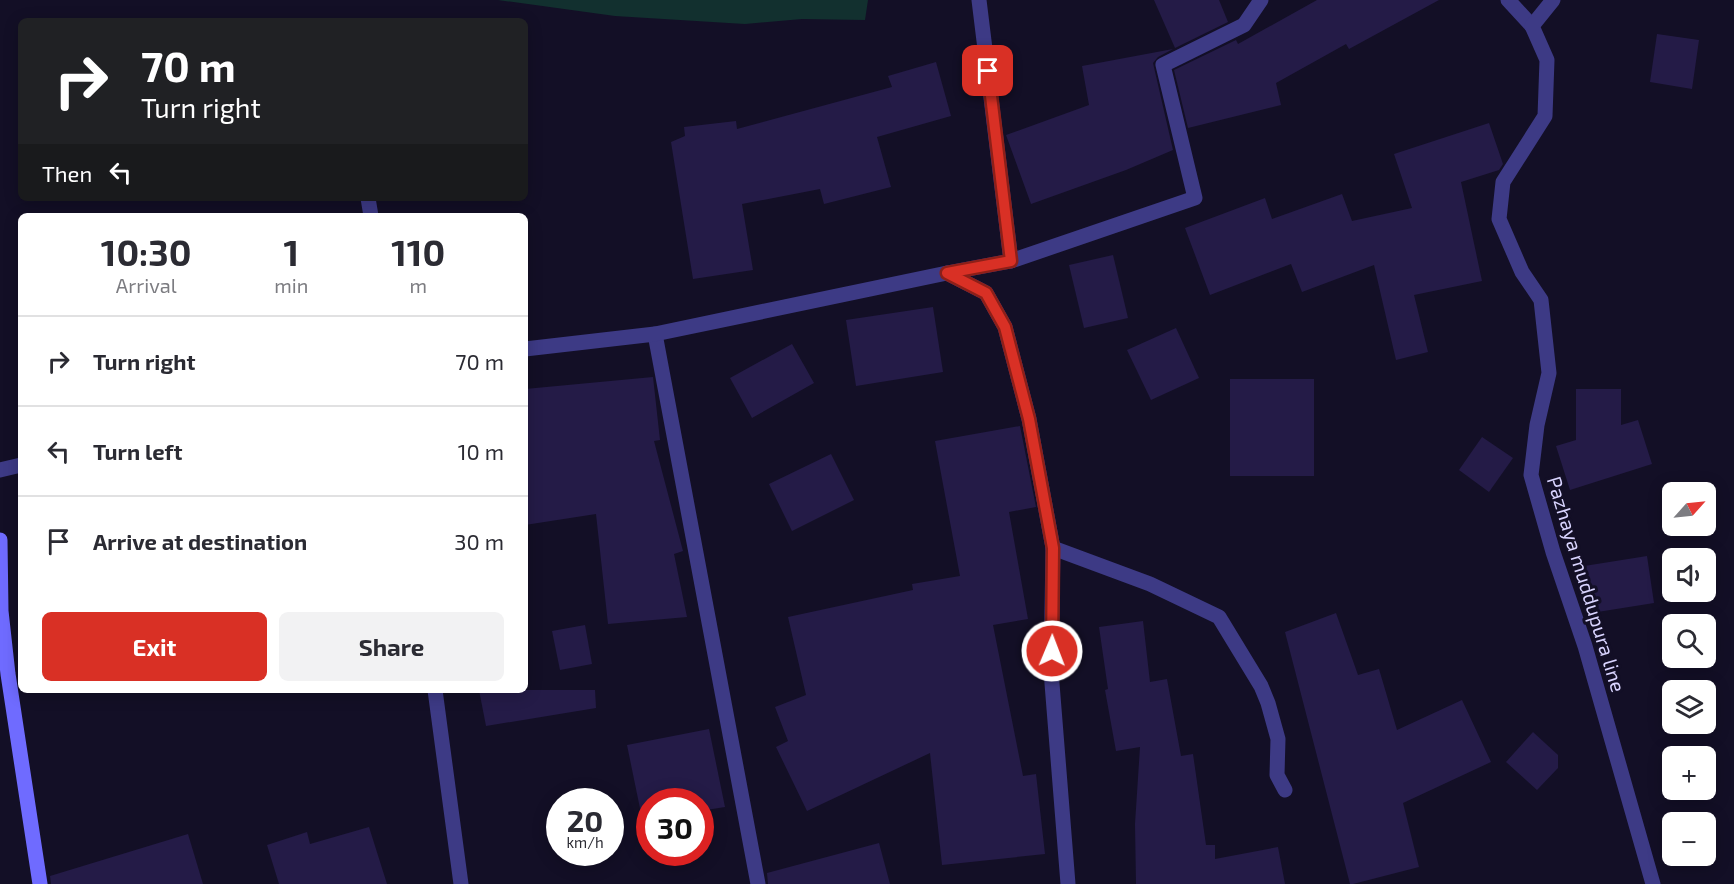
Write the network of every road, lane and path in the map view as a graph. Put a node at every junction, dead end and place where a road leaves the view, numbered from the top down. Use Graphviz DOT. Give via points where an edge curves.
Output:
graph roads {
  1 [pos="979,0"];
  2 [pos="1508,0"];
  3 [pos="1553,0"];
  4 [pos="1254,4"];
  5 [pos="1532,26"];
  6 [pos="1011,261"];
  7 [pos="947,273"];
  8 [pos="655,334"];
  9 [pos="528,349"];
  10 [pos="18,466"];
  11 [pos="0,470"];
  12 [pos="0,540"];
  13 [pos="1053,548"];
  14 [pos="4,676"];
  15 [pos="435,693"];
  16 [pos="1285,790"];
  17 [pos="40,884"];
  18 [pos="461,884"];
  19 [pos="758,884"];
  20 [pos="1068,884"];
  21 [pos="1653,884"];
  1 -- 6 [label="street"];
  2 -- 5 [label="street, Pazhaya muddupura line"];
  3 -- 5 [label="street"];
  4 -- 6 [label="street" via="1244,25 1163,65 1195,198"];
  5 -- 21 [label="street, Pazhaya muddupura line" via="1547,60 1545,116 1503,182 1499,219 1522,272 1541,300 1549,373 1531,475"];
  6 -- 7 [label="street"];
  7 -- 8 [label="street"];
  7 -- 13 [label="street" via="986,293 1005,327 1029,419"];
  8 -- 9 [label="street"];
  8 -- 19 [label="street"];
  10 -- 11 [label="street"];
  12 -- 14 [label="main road"];
  13 -- 16 [label="street" via="1150,584 1219,617 1268,703 1278,739 1277,775"];
  13 -- 20 [label="street" via="1051,671"];
  14 -- 17 [label="main road"];
  15 -- 18 [label="street"];
}
